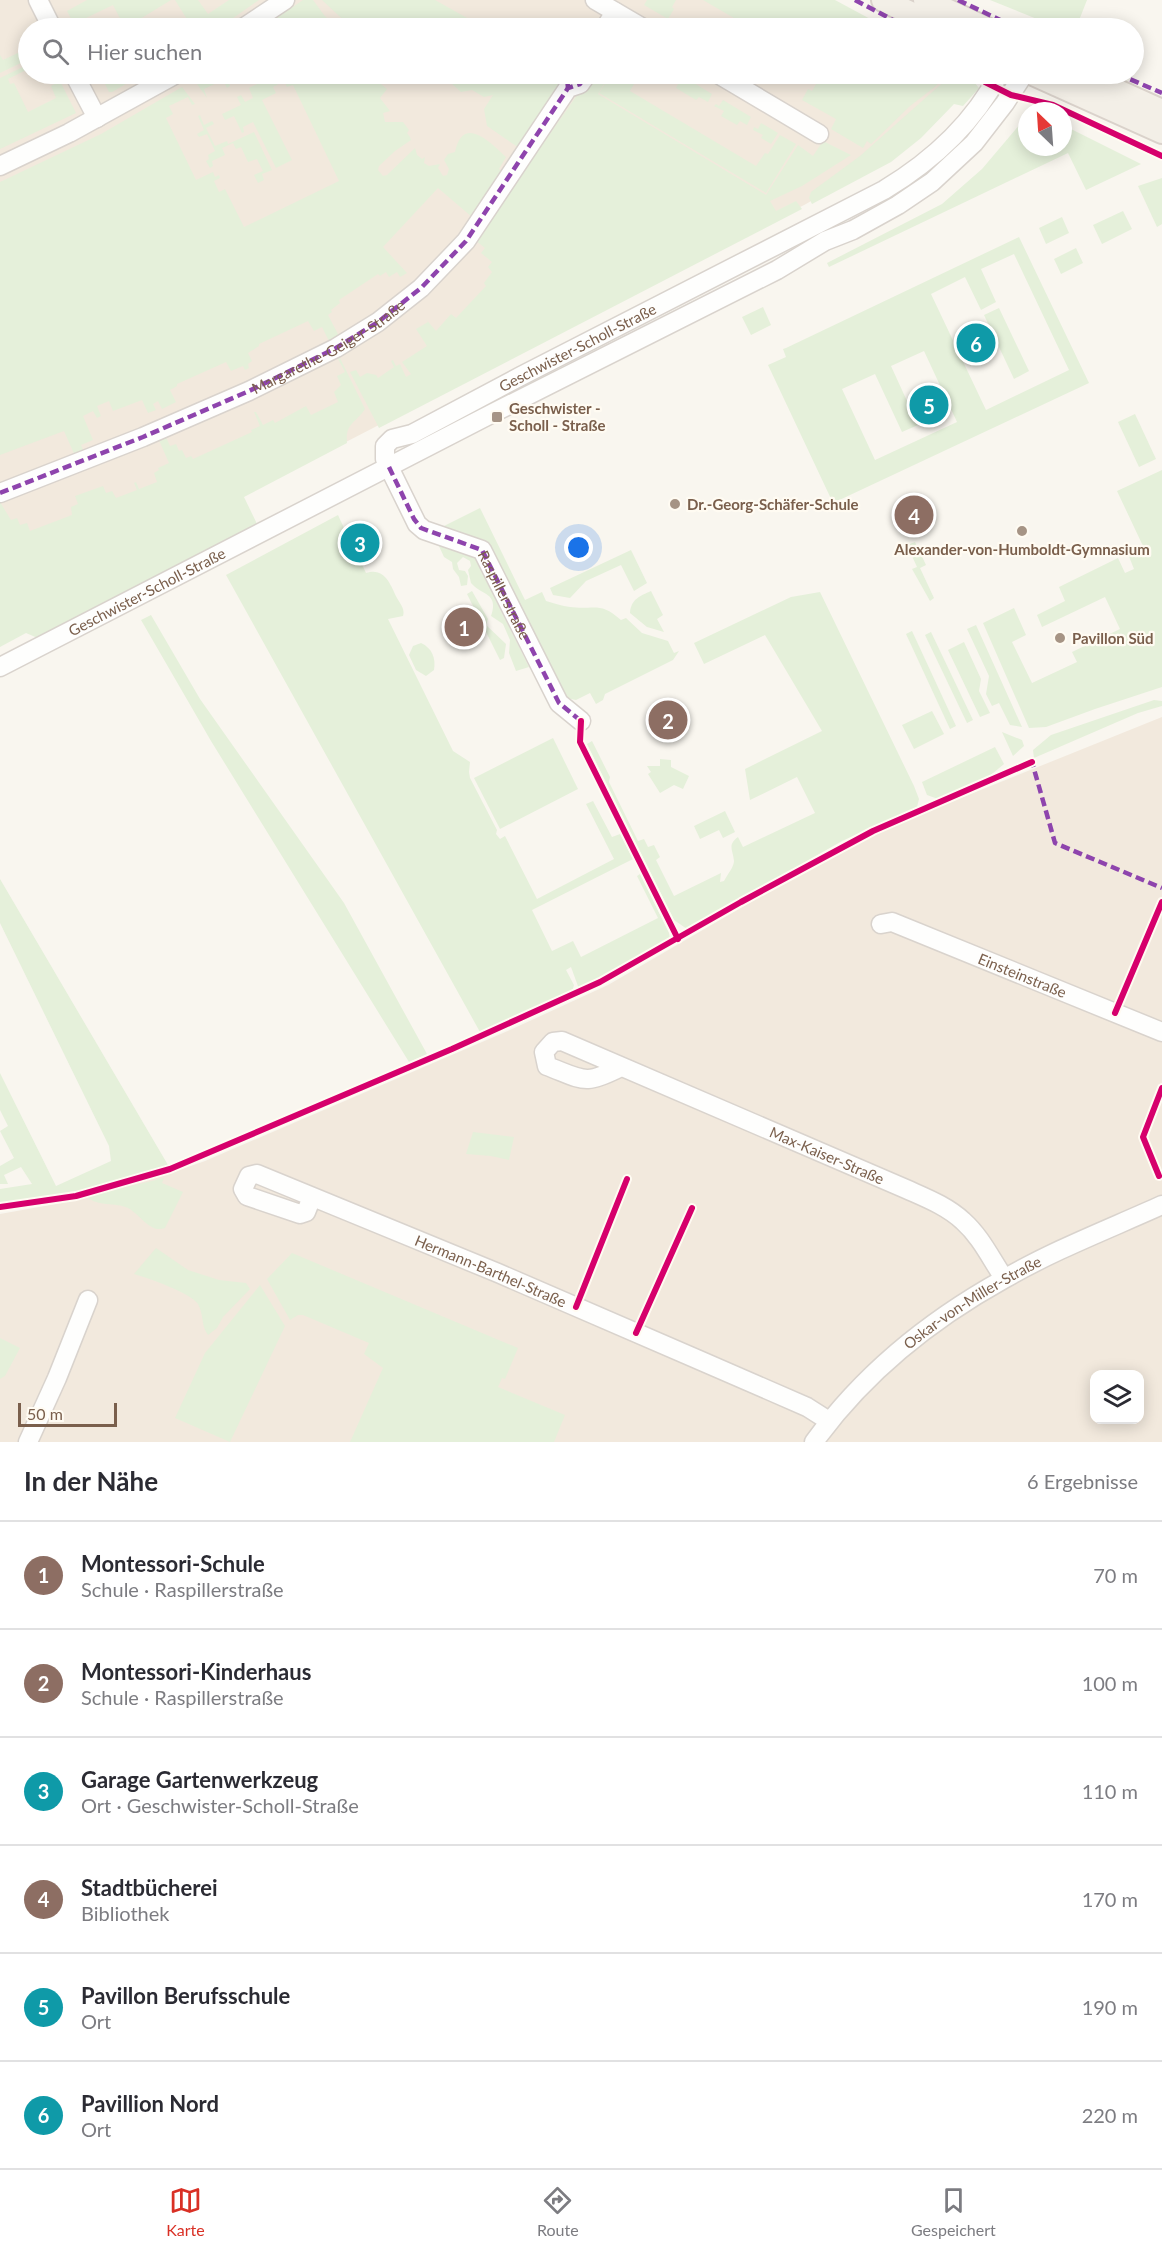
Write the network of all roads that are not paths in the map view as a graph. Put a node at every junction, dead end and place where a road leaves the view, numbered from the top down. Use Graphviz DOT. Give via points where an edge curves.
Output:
graph roads {
  1 [pos="38,0"];
  2 [pos="285,0"];
  3 [pos="595,0"];
  4 [pos="883,0"];
  5 [pos="926,0"];
  6 [pos="615,12"];
  7 [pos="47,18"];
  8 [pos="258,18"];
  9 [pos="611,18"];
  10 [pos="626,18"];
  11 [pos="921,18"];
  12 [pos="964,18"];
  13 [pos="79,84"];
  14 [pos="158,84"];
  15 [pos="566,84"];
  16 [pos="735,84"];
  17 [pos="993,84"];
  18 [pos="1017,84"];
  19 [pos="1055,84"];
  20 [pos="1102,84"];
  21 [pos="1162,111"];
  22 [pos="97,118"];
  23 [pos="1162,132"];
  24 [pos="819,134"];
  25 [pos="0,166"];
  26 [pos="792,238"];
  27 [pos="795,260"];
  28 [pos="389,467"];
  29 [pos="0,493"];
  30 [pos="0,667"];
  31 [pos="581,721"];
  32 [pos="881,924"];
  33 [pos="1162,1032"];
  34 [pos="621,1067"];
  35 [pos="312,1197"];
  36 [pos="1162,1205"];
  37 [pos="1004,1278"];
  38 [pos="88,1300"];
  39 [pos="829,1421"];
  40 [pos="27,1442"];
  41 [pos="814,1442"];
  1 -- 7 [label="street"];
  2 -- 8 [label="street"];
  3 -- 6 [label="street"];
  4 -- 11 [label="main road"];
  5 -- 12 [label="main road"];
  6 -- 9 [label="street"];
  6 -- 10 [label="street"];
  13 -- 22 [label="street"];
  14 -- 22 [label="street"];
  15 -- 29 [label="street, Margarethe-Geiger-Straße" via="466,241 421,288 378,322 249,391"];
  16 -- 24 [label="street"];
  17 -- 26 [label="street, Geschwister-Scholl-Straße" via="947,144 918,169"];
  18 -- 27 [label="street, Geschwister-Scholl-Straße" via="974,144 932,182 898,205"];
  19 -- 23 [label="main road"];
  20 -- 21 [label="main road"];
  22 -- 25 [label="street"];
  26 -- 27 [label="street"];
  26 -- 28 [label="street, Geschwister-Scholl-Straße" via="412,434 392,439 383,453"];
  27 -- 28 [label="street, Geschwister-Scholl-Straße"];
  28 -- 30 [label="street, Geschwister-Scholl-Straße"];
  28 -- 31 [label="street, Raspillerstraße" via="421,528 482,550 559,703"];
  32 -- 33 [label="street, Einsteinstraße" via="892,922"];
  34 -- 37 [label="street, Max-Kaiser-Straße" via="939,1205 970,1228"];
  35 -- 39 [label="street, Hermann-Barthel-Straße" via="694,1357 807,1407"];
  36 -- 37 [label="street, Oskar-von-Miller-Straße"];
  37 -- 39 [label="street, Oskar-von-Miller-Straße" via="898,1350"];
  38 -- 40 [label="street"];
  39 -- 41 [label="street, Oskar-von-Miller-Straße"];
}
